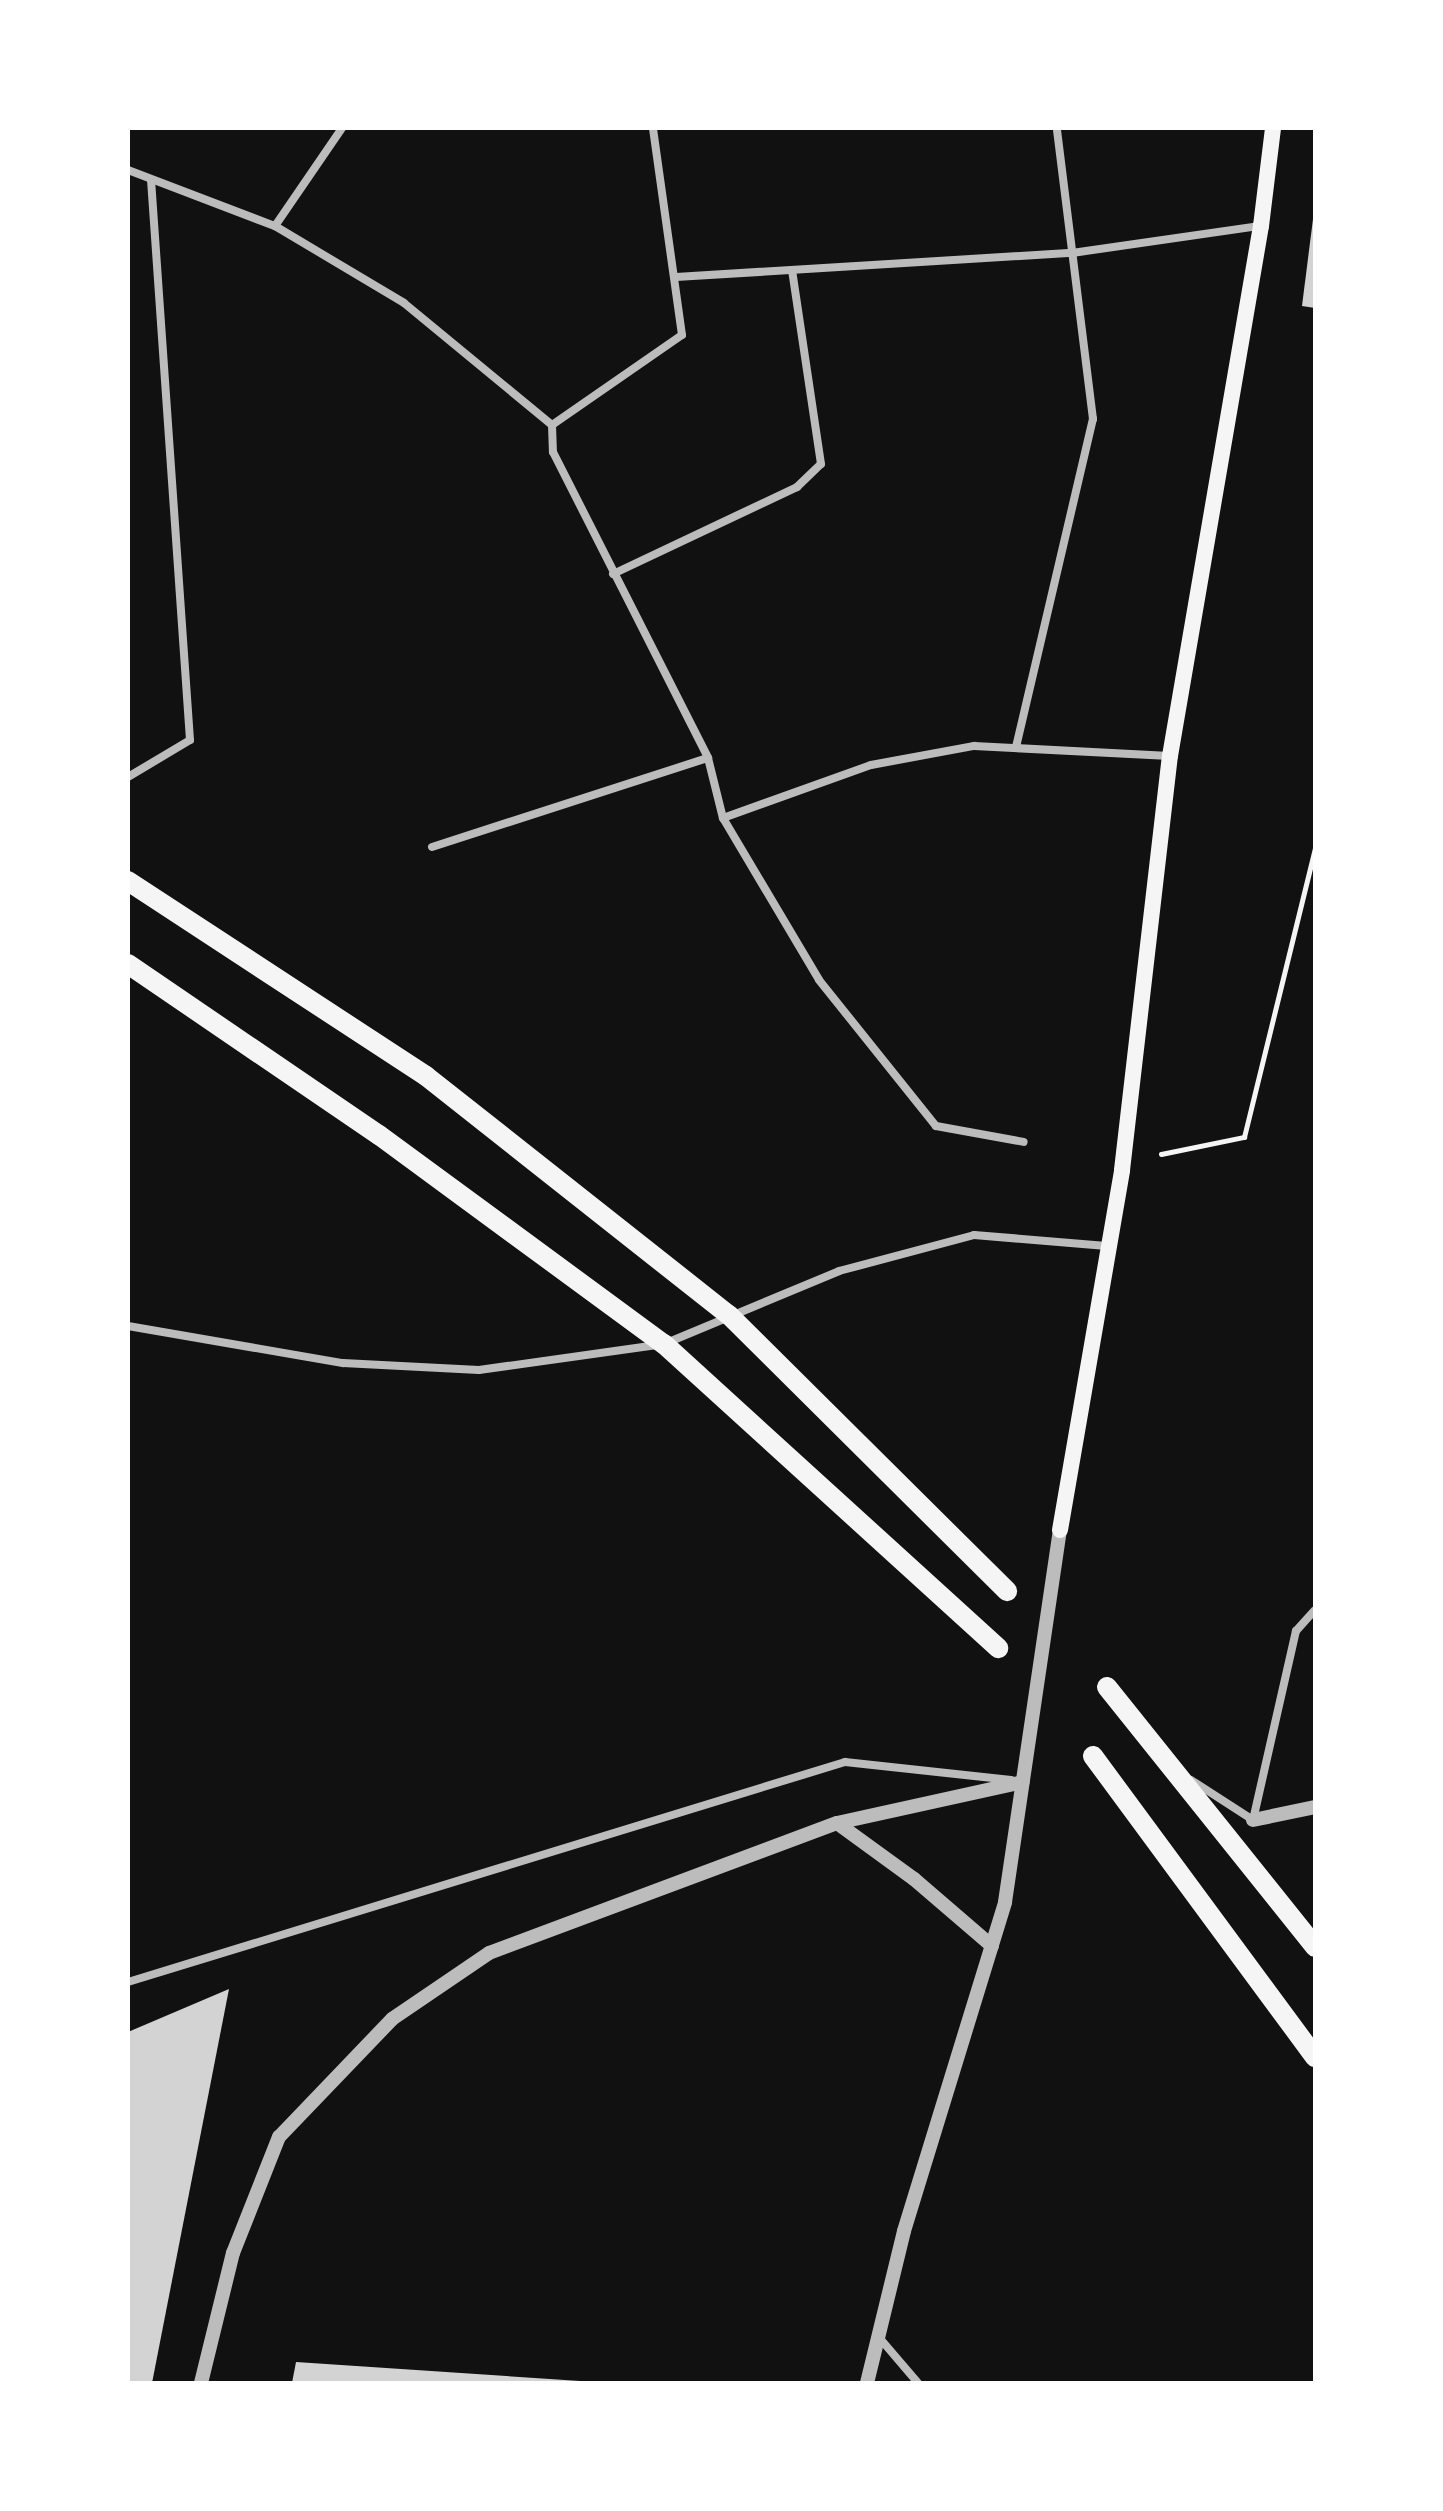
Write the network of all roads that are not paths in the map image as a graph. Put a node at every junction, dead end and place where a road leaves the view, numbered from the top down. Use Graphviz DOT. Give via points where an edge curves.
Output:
graph roads {
  1 [pos="342,128"];
  2 [pos="653,128"];
  3 [pos="1057,128"];
  4 [pos="1273,128"];
  5 [pos="128,170"];
  6 [pos="151,180"];
  7 [pos="275,226"];
  8 [pos="1261,226"];
  9 [pos="1072,253"];
  10 [pos="792,270"];
  11 [pos="676,277"];
  12 [pos="552,425"];
  13 [pos="613,574"];
  14 [pos="1016,747"];
  15 [pos="1170,756"];
  16 [pos="708,758"];
  17 [pos="128,777"];
  18 [pos="723,818"];
  19 [pos="432,847"];
  20 [pos="128,881"];
  21 [pos="128,964"];
  22 [pos="1024,1142"];
  23 [pos="1107,1246"];
  24 [pos="729,1315"];
  25 [pos="128,1326"];
  26 [pos="664,1344"];
  27 [pos="1060,1530"];
  28 [pos="1007,1591"];
  29 [pos="1315,1610"];
  30 [pos="998,1648"];
  31 [pos="1107,1687"];
  32 [pos="1093,1756"];
  33 [pos="1173,1768"];
  34 [pos="1023,1782"];
  35 [pos="1315,1807"];
  36 [pos="1253,1820"];
  37 [pos="837,1823"];
  38 [pos="992,1946"];
  39 [pos="1315,1947"];
  40 [pos="128,1982"];
  41 [pos="1315,2057"];
  42 [pos="876,2334"];
  43 [pos="201,2383"];
  44 [pos="867,2383"];
  45 [pos="918,2383"];
  1 -- 7 [label="street"];
  2 -- 11 [label="street"];
  3 -- 9 [label="street"];
  4 -- 8 [label="main road"];
  5 -- 6 [label="street"];
  6 -- 7 [label="street"];
  6 -- 17 [label="street" via="190,740"];
  7 -- 12 [label="street" via="404,303"];
  8 -- 9 [label="street"];
  8 -- 15 [label="main road"];
  9 -- 10 [label="street"];
  9 -- 14 [label="street" via="1093,419"];
  10 -- 11 [label="street"];
  10 -- 13 [label="street" via="821,464 797,487"];
  11 -- 12 [label="street" via="682,335"];
  12 -- 13 [label="street" via="553,452"];
  13 -- 16 [label="street"];
  14 -- 15 [label="street"];
  14 -- 18 [label="street" via="974,746 871,765"];
  15 -- 23 [label="main road" via="1122,1170"];
  16 -- 18 [label="street"];
  16 -- 19 [label="street"];
  18 -- 22 [label="street" via="819,980 936,1126"];
  20 -- 24 [label="main road" via="426,1076"];
  21 -- 26 [label="main road" via="379,1135"];
  23 -- 24 [label="street" via="974,1235 839,1271"];
  23 -- 27 [label="main road"];
  24 -- 26 [label="street"];
  24 -- 28 [label="main road"];
  25 -- 26 [label="street" via="343,1363 479,1370"];
  26 -- 30 [label="main road"];
  27 -- 34 [label="street"];
  29 -- 36 [label="street" via="1296,1631"];
  31 -- 33 [label="main road"];
  32 -- 41 [label="main road"];
  33 -- 36 [label="street"];
  33 -- 39 [label="main road"];
  34 -- 37 [label="street"];
  34 -- 38 [label="street" via="1005,1902"];
  34 -- 40 [label="street" via="845,1762"];
  35 -- 36 [label="street"];
  37 -- 38 [label="street"];
  37 -- 43 [label="street" via="489,1953 392,2019 279,2137 233,2253"];
  38 -- 42 [label="street"];
  42 -- 44 [label="street"];
  42 -- 45 [label="street"];
}
